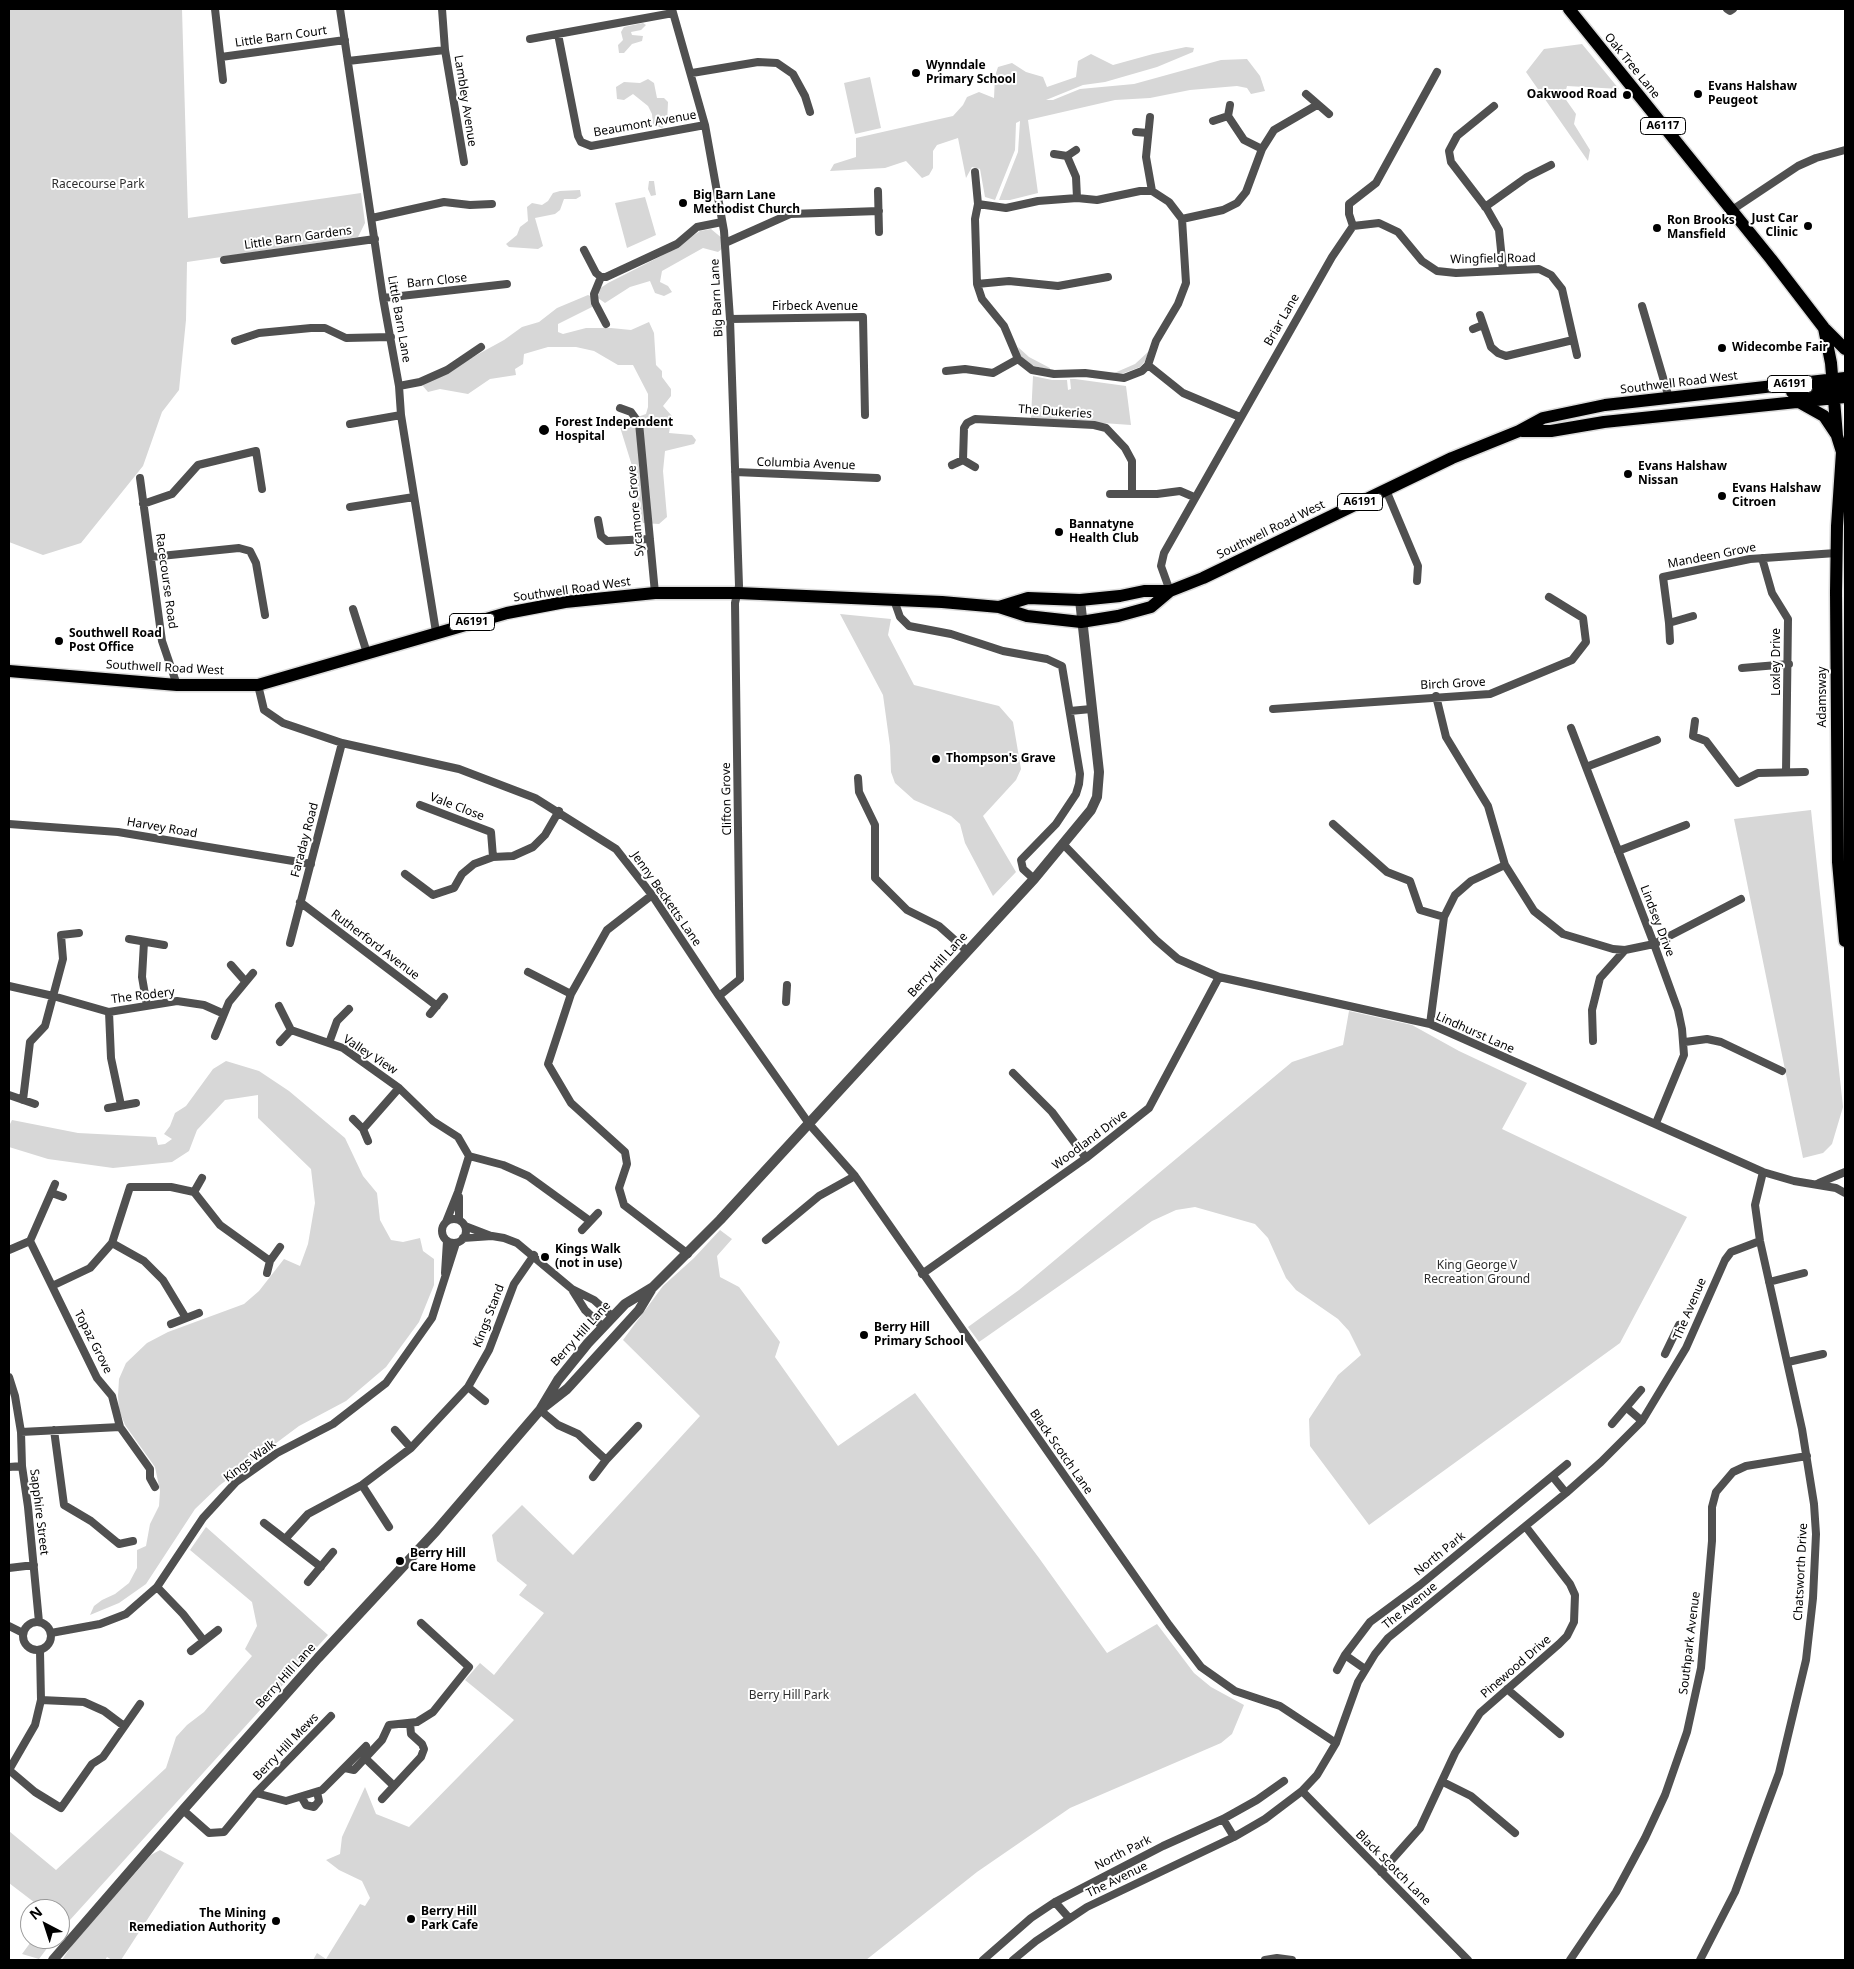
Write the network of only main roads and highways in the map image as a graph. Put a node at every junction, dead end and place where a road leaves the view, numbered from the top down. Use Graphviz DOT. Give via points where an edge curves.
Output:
graph roads {
  1 [pos="1568,9"];
  2 [pos="1824,328"];
  3 [pos="1843,346"];
  4 [pos="1840,388"];
  5 [pos="1799,402"];
  6 [pos="1519,431"];
  7 [pos="1842,444"];
  8 [pos="1170,591"];
  9 [pos="999,607"];
  10 [pos="9,671"];
  11 [pos="1845,941"];
  1 -- 2 [label="main road, Oak Tree Lane / A6117"];
  2 -- 3 [label="main road, Oak Tree Lane / A6117"];
  2 -- 4 [label="main road, Oak Tree Lane / A6117"];
  4 -- 5 [label="main road, Southwell Road West / A6191"];
  4 -- 6 [label="main road, Southwell Road West / A6191" via="1747,389 1605,406 1544,418"];
  4 -- 7 [label="main road, Adamsway / A6117"];
  5 -- 6 [label="main road, Southwell Road West / A6191" via="1604,422 1551,431"];
  5 -- 7 [label="main road" via="1824,416"];
  6 -- 8 [label="main road, Southwell Road West / A6191" via="1452,458"];
  7 -- 11 [label="main road, Adamsway / A6117" via="1836,553 1838,862"];
  8 -- 9 [label="main road, Southwell Road West / A6191" via="1144,590 1080,600 1028,598"];
  8 -- 9 [label="main road, Southwell Road West / A6191" via="1151,607 1081,622 1027,616"];
  9 -- 10 [label="main road, Southwell Road West / A6191" via="738,593 654,593 565,602 506,613 258,685 177,685"];
}
